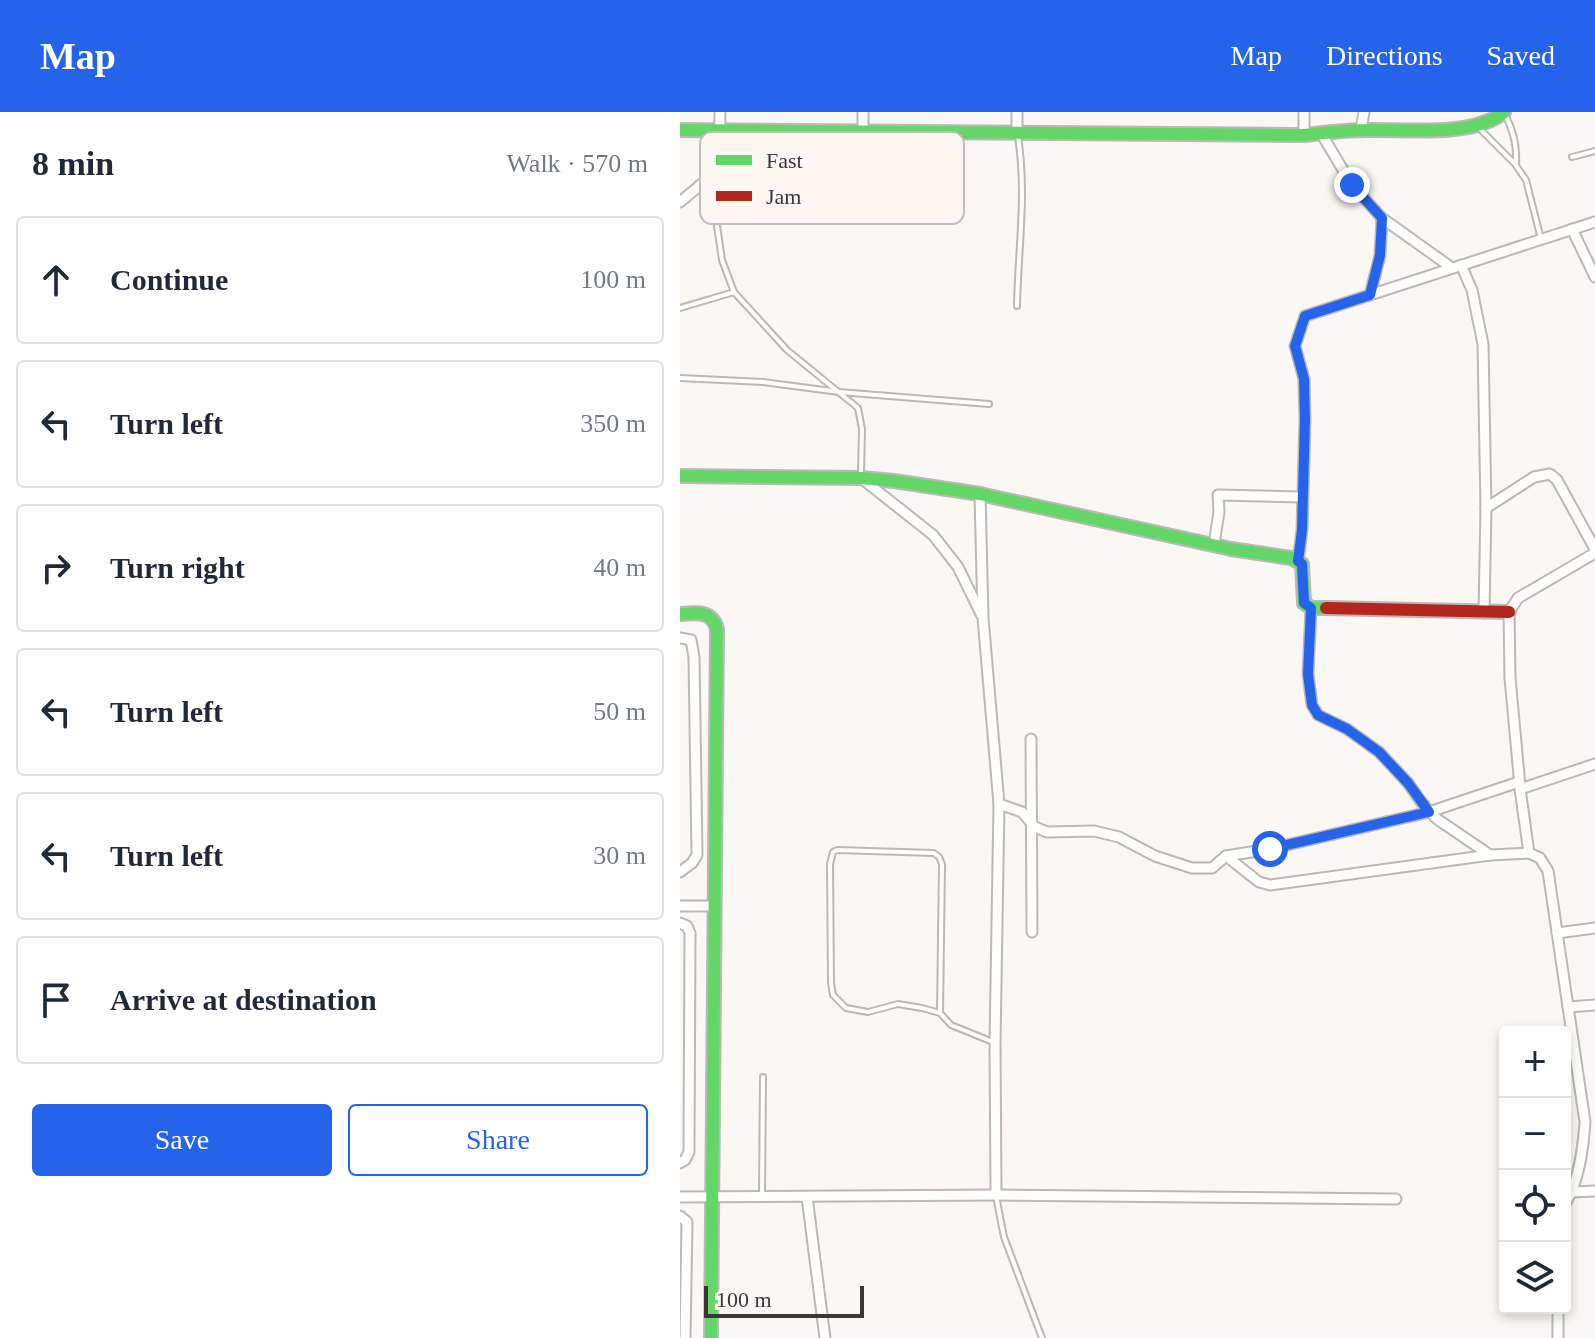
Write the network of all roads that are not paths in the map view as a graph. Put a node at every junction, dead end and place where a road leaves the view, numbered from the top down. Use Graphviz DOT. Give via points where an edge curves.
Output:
graph roads {
  1 [pos="720,112"];
  2 [pos="863,112"];
  3 [pos="1017,112"];
  4 [pos="1304,112"];
  5 [pos="1364,112"];
  6 [pos="1504,112"];
  7 [pos="1477,126"];
  8 [pos="680,130"];
  9 [pos="720,130"];
  10 [pos="1361,130"];
  11 [pos="863,132"];
  12 [pos="1017,132"];
  13 [pos="1321,133"];
  14 [pos="1304,135"];
  15 [pos="1595,151"];
  16 [pos="1572,157"];
  17 [pos="1515,164"];
  18 [pos="700,185"];
  19 [pos="680,202"];
  20 [pos="1382,218"];
  21 [pos="1595,222"];
  22 [pos="717,224"];
  23 [pos="1572,229"];
  24 [pos="1541,239"];
  25 [pos="1456,267"];
  26 [pos="1595,277"];
  27 [pos="734,292"];
  28 [pos="1370,295"];
  29 [pos="1017,306"];
  30 [pos="680,308"];
  31 [pos="680,378"];
  32 [pos="839,392"];
  33 [pos="989,404"];
  34 [pos="680,476"];
  35 [pos="861,478"];
  36 [pos="980,494"];
  37 [pos="1302,497"];
  38 [pos="1486,508"];
  39 [pos="1214,544"];
  40 [pos="1595,551"];
  41 [pos="1298,561"];
  42 [pos="1311,608"];
  43 [pos="1509,612"];
  44 [pos="1484,613"];
  45 [pos="680,614"];
  46 [pos="983,618"];
  47 [pos="680,638"];
  48 [pos="1031,739"];
  49 [pos="1595,764"];
  50 [pos="1520,785"];
  51 [pos="999,804"];
  52 [pos="1429,812"];
  53 [pos="1032,822"];
  54 [pos="1529,853"];
  55 [pos="1490,855"];
  56 [pos="1226,856"];
  57 [pos="680,872"];
  58 [pos="680,906"];
  59 [pos="715,906"];
  60 [pos="680,923"];
  61 [pos="1595,928"];
  62 [pos="1032,932"];
  63 [pos="1557,933"];
  64 [pos="1595,1005"];
  65 [pos="1568,1007"];
  66 [pos="940,1013"];
  67 [pos="995,1043"];
  68 [pos="763,1077"];
  69 [pos="680,1163"];
  70 [pos="1595,1191"];
  71 [pos="1572,1192"];
  72 [pos="996,1195"];
  73 [pos="680,1197"];
  74 [pos="762,1197"];
  75 [pos="807,1197"];
  76 [pos="712,1198"];
  77 [pos="1396,1199"];
  78 [pos="680,1216"];
  79 [pos="1558,1314"];
  80 [pos="685,1338"];
  81 [pos="711,1338"];
  82 [pos="825,1338"];
  83 [pos="1042,1338"];
  84 [pos="1558,1338"];
  1 -- 9 [label="street"];
  2 -- 11 [label="street"];
  3 -- 12 [label="street"];
  4 -- 14 [label="street"];
  5 -- 10 [label="street"];
  6 -- 7 [label="street"];
  6 -- 17 [label="lane" via="1513,128"];
  7 -- 10 [label="street"];
  7 -- 17 [label="lane"];
  8 -- 9 [label="street"];
  9 -- 11 [label="street"];
  10 -- 13 [label="street"];
  11 -- 12 [label="street"];
  12 -- 14 [label="street"];
  12 -- 29 [label="lane" via="1023,207"];
  13 -- 14 [label="street"];
  13 -- 20 [label="street" via="1352,185"];
  15 -- 16 [label="lane"];
  17 -- 24 [label="lane" via="1526,180"];
  18 -- 19 [label="street"];
  20 -- 25 [label="street"];
  20 -- 28 [label="street"];
  21 -- 23 [label="street"];
  22 -- 27 [label="lane"];
  23 -- 24 [label="street"];
  23 -- 26 [label="street"];
  24 -- 25 [label="street"];
  25 -- 28 [label="street"];
  25 -- 38 [label="street" via="1472,290 1483,344"];
  27 -- 30 [label="lane"];
  27 -- 32 [label="lane" via="787,350"];
  28 -- 37 [label="street" via="1305,316 1299,331 1295,346 1304,379 1305,419"];
  31 -- 32 [label="lane"];
  32 -- 33 [label="lane"];
  32 -- 35 [label="lane" via="858,408"];
  34 -- 35 [label="street"];
  35 -- 36 [label="street"];
  35 -- 46 [label="street" via="933,535 958,567"];
  36 -- 39 [label="street"];
  36 -- 46 [label="street"];
  37 -- 39 [label="street" via="1218,495"];
  37 -- 41 [label="street"];
  38 -- 40 [label="street" via="1534,477 1550,474"];
  38 -- 44 [label="street"];
  39 -- 41 [label="street"];
  40 -- 43 [label="street" via="1518,598"];
  41 -- 42 [label="street" via="1304,603"];
  42 -- 44 [label="street"];
  42 -- 52 [label="street" via="1312,705 1318,715 1379,752"];
  43 -- 44 [label="street"];
  43 -- 50 [label="street"];
  45 -- 59 [label="street" via="706,614 717,625"];
  46 -- 51 [label="street"];
  47 -- 57 [label="street" via="691,640 694,657 697,855"];
  48 -- 53 [label="street"];
  49 -- 50 [label="street"];
  50 -- 52 [label="street"];
  50 -- 54 [label="street"];
  51 -- 53 [label="street"];
  51 -- 67 [label="street"];
  52 -- 55 [label="street"];
  52 -- 56 [label="street"];
  53 -- 56 [label="street" via="1047,832 1094,831 1119,837 1192,868 1212,868"];
  53 -- 62 [label="street"];
  54 -- 55 [label="street"];
  54 -- 63 [label="street" via="1548,871"];
  55 -- 56 [label="street" via="1270,885"];
  58 -- 59 [label="street"];
  59 -- 76 [label="street"];
  60 -- 69 [label="street" via="690,933 689,1152"];
  61 -- 63 [label="street"];
  63 -- 65 [label="street"];
  64 -- 65 [label="street"];
  65 -- 71 [label="street" via="1585,1122"];
  66 -- 66 [label="lane" via="939,857 833,852 833,995 856,1011 898,1004"];
  66 -- 67 [label="lane" via="951,1025"];
  67 -- 72 [label="street"];
  68 -- 74 [label="lane"];
  70 -- 71 [label="street"];
  72 -- 75 [label="street"];
  72 -- 77 [label="street"];
  72 -- 83 [label="lane" via="1004,1237"];
  73 -- 76 [label="street"];
  74 -- 75 [label="street"];
  74 -- 76 [label="street"];
  75 -- 82 [label="street"];
  76 -- 81 [label="street"];
  78 -- 80 [label="street" via="687,1222"];
  79 -- 84 [label="street"];
}
